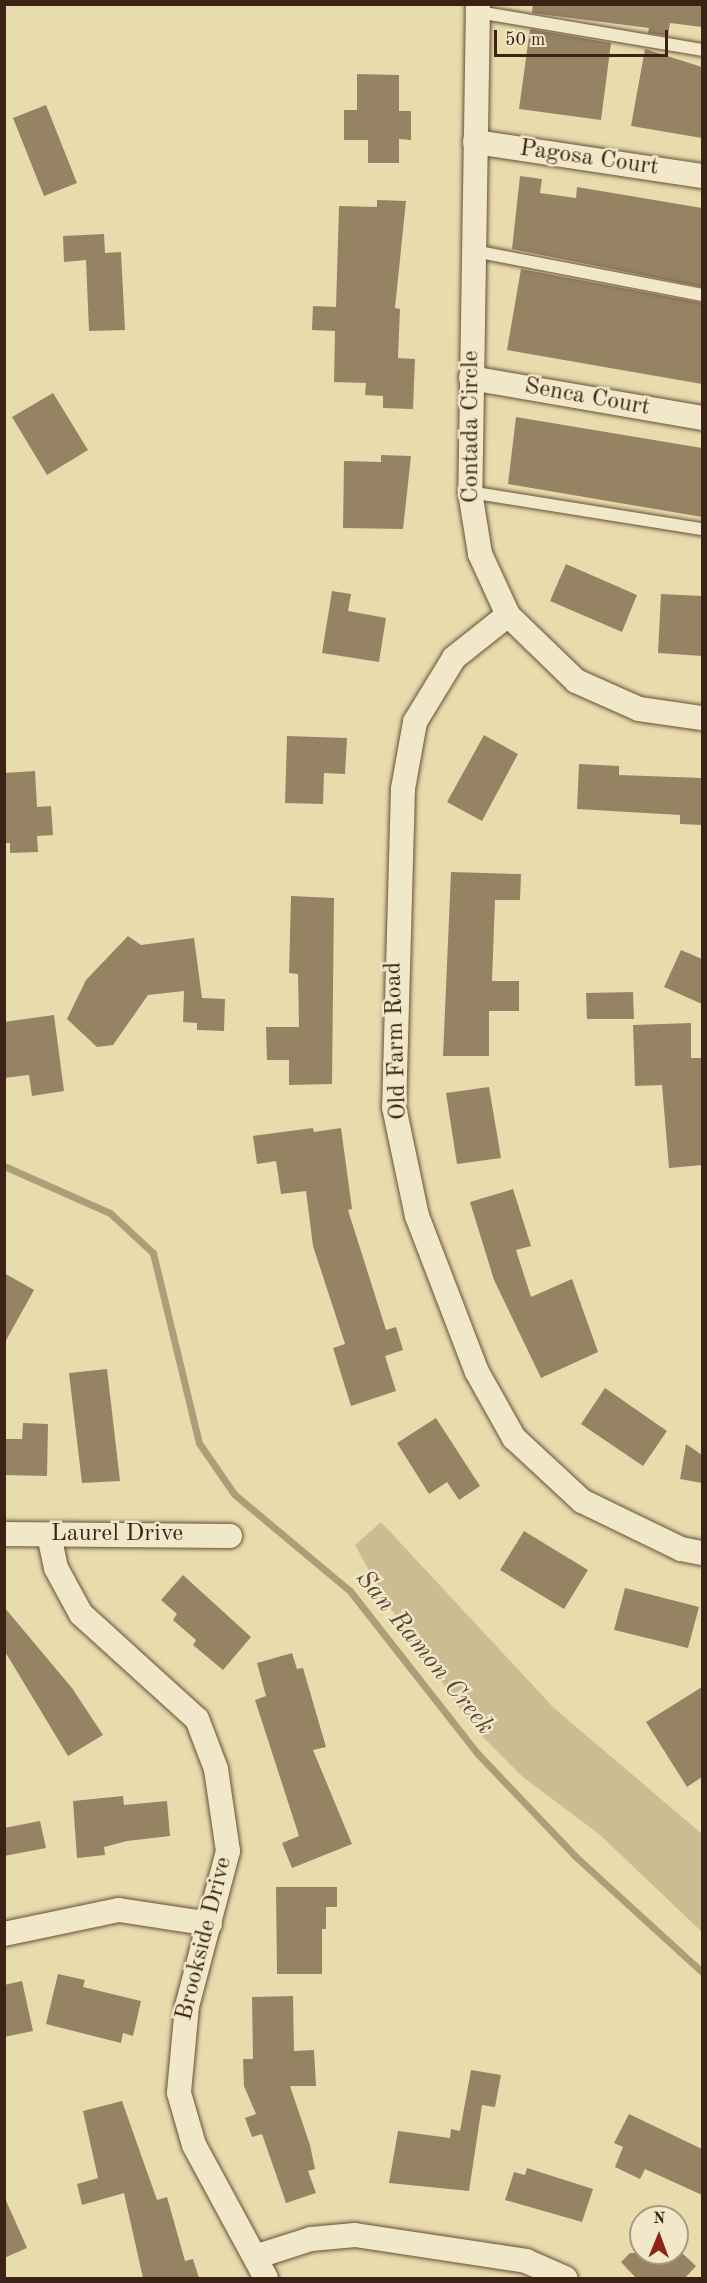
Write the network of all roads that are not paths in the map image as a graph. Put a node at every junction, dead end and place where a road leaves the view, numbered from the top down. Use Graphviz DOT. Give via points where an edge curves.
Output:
graph roads {
  1 [pos="478,8"];
  2 [pos="702,50"];
  3 [pos="475,142"];
  4 [pos="702,176"];
  5 [pos="474,250"];
  6 [pos="702,295"];
  7 [pos="471,378"];
  8 [pos="702,418"];
  9 [pos="470,492"];
  10 [pos="702,529"];
  11 [pos="508,615"];
  12 [pos="702,718"];
  13 [pos="4,1534"];
  14 [pos="49,1535"];
  15 [pos="230,1536"];
  16 [pos="702,1553"];
  17 [pos="210,1924"];
  18 [pos="4,1934"];
  19 [pos="262,2267"];
  20 [pos="565,2278"];
  1 -- 2 [label="lane"];
  1 -- 3 [label="street, Contada Circle"];
  3 -- 4 [label="street, Pagosa Court"];
  3 -- 5 [label="street, Contada Circle"];
  5 -- 6 [label="lane"];
  5 -- 7 [label="street, Contada Circle"];
  7 -- 8 [label="street, Senca Court"];
  7 -- 9 [label="street, Contada Circle"];
  9 -- 10 [label="lane"];
  9 -- 11 [label="street, Contada Circle" via="480,554"];
  11 -- 12 [label="street, Contada Circle" via="576,681 639,709"];
  11 -- 16 [label="street, Old Farm Road" via="454,658 415,722 401,812 394,1107 417,1216 477,1372 514,1438 582,1501 681,1549"];
  13 -- 14 [label="street, Laurel Drive"];
  14 -- 15 [label="street, Laurel Drive"];
  14 -- 17 [label="street, Brookside Drive" via="56,1568 81,1614 183,1704 208,1742 228,1828"];
  17 -- 18 [label="street" via="119,1910"];
  17 -- 19 [label="street, Brookside Drive" via="180,2040 179,2093 194,2145"];
  19 -- 20 [label="street" via="312,2239 355,2235 526,2261"];
}
